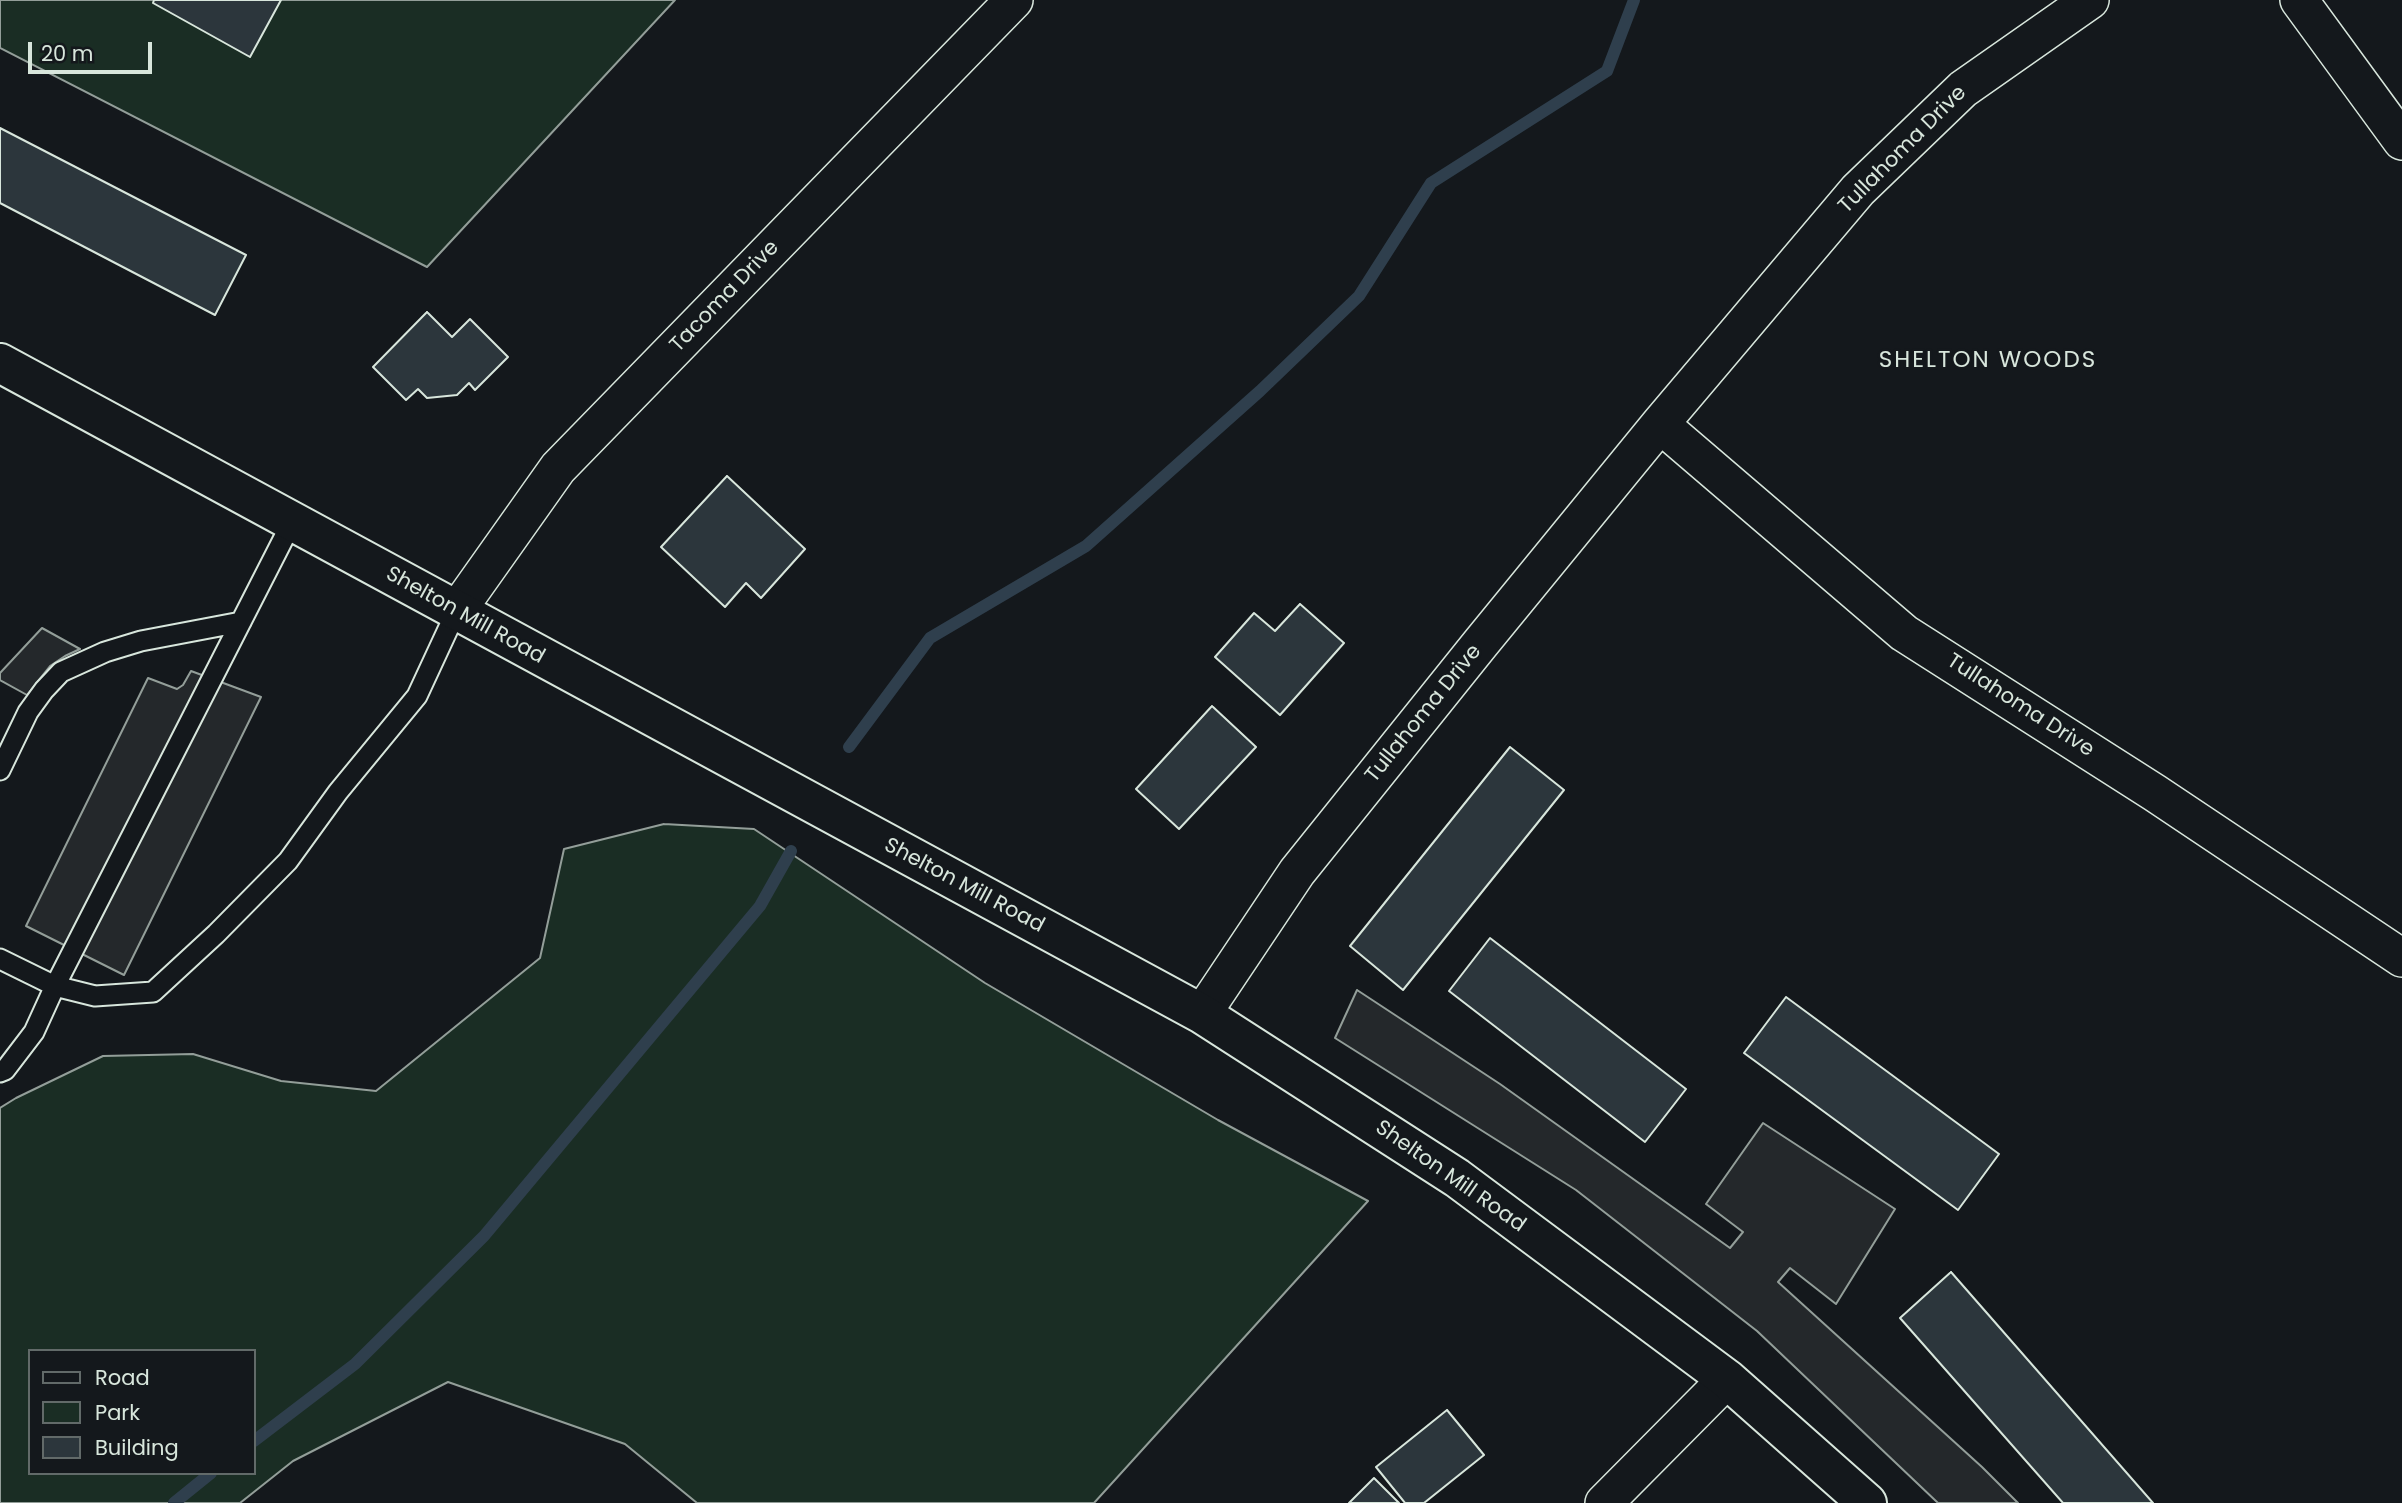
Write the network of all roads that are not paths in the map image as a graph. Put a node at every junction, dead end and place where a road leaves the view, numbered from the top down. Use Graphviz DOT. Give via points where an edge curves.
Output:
graph roads {
  1 [pos="1014,0"];
  2 [pos="2090,0"];
  3 [pos="2299,0"];
  4 [pos="2402,141"];
  5 [pos="0,363"];
  6 [pos="1660,424"];
  7 [pos="292,522"];
  8 [pos="456,612"];
  9 [pos="241,622"];
  10 [pos="0,770"];
  11 [pos="2402,958"];
  12 [pos="0,959"];
  13 [pos="55,986"];
  14 [pos="1202,1014"];
  15 [pos="0,1072"];
  16 [pos="1727,1379"];
  17 [pos="1604,1503"];
  18 [pos="1867,1503"];
  1 -- 8 [label="street, Tacoma Drive" via="558,468"];
  2 -- 6 [label="street, Tullahoma Drive" via="1963,89 1857,190"];
  3 -- 4 [label="street"];
  5 -- 7 [label="street, Shelton Mill Road"];
  6 -- 11 [label="street, Tullahoma Drive" via="1904,633"];
  6 -- 14 [label="street, Tullahoma Drive" via="1297,872"];
  7 -- 8 [label="street, Shelton Mill Road"];
  7 -- 9 [label="lane"];
  8 -- 13 [label="lane" via="417,696 288,861 216,934 153,992 95,996"];
  8 -- 14 [label="street, Shelton Mill Road"];
  9 -- 10 [label="lane" via="129,645 61,672 28,712"];
  9 -- 13 [label="lane"];
  12 -- 13 [label="lane"];
  13 -- 15 [label="lane" via="34,1032"];
  14 -- 16 [label="street, Shelton Mill Road" via="1457,1178"];
  16 -- 17 [label="street"];
  16 -- 18 [label="street, Shelton Mill Road"];
}
